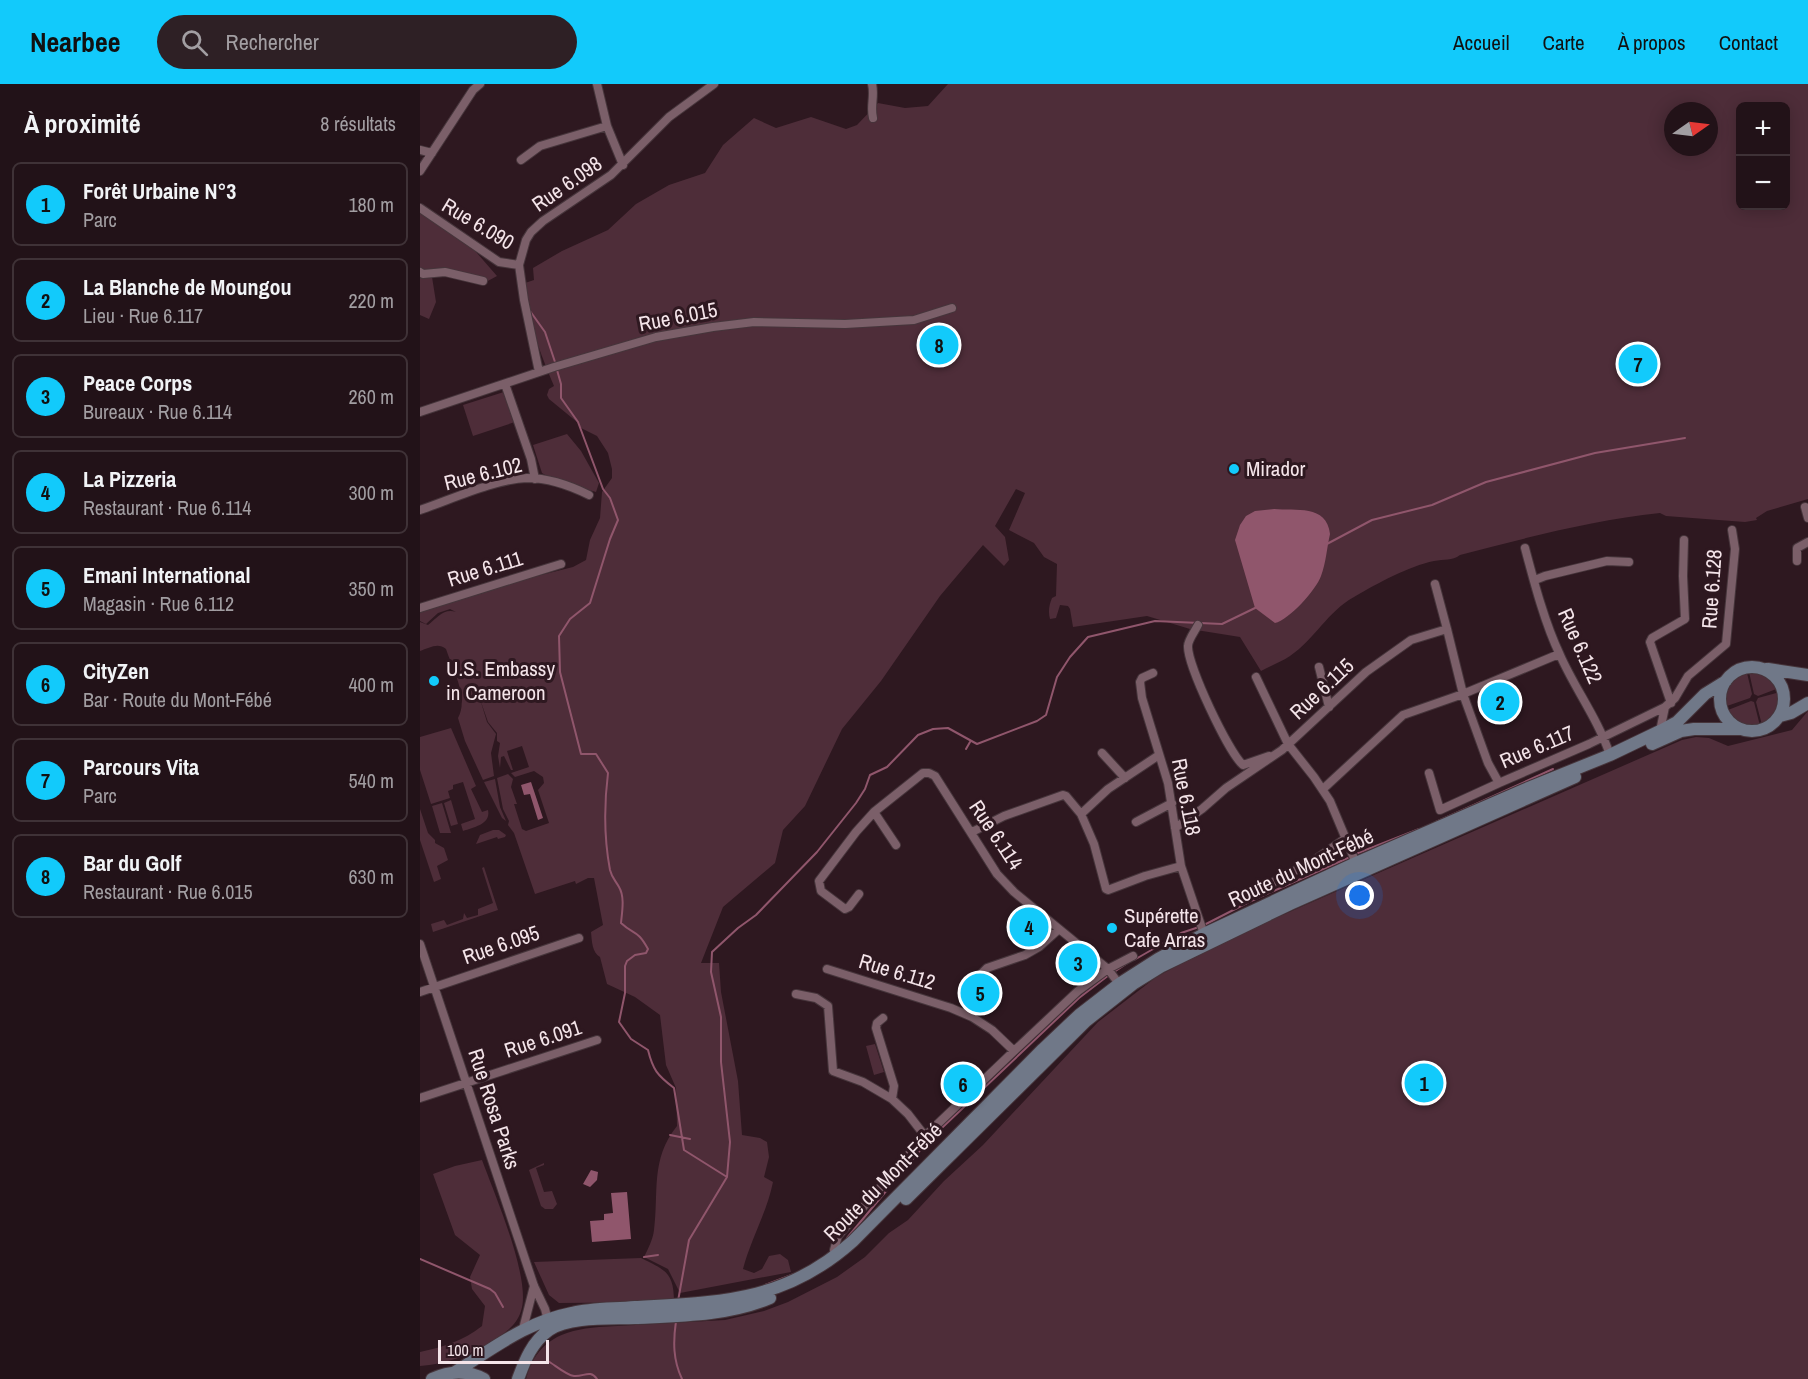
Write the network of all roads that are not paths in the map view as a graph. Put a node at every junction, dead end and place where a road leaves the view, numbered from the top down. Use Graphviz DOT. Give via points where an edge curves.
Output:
graph roads {
  1 [pos="480,84"];
  2 [pos="598,84"];
  3 [pos="714,84"];
  4 [pos="872,84"];
  5 [pos="873,118"];
  6 [pos="607,126"];
  7 [pos="420,150"];
  8 [pos="432,153"];
  9 [pos="521,160"];
  10 [pos="623,165"];
  11 [pos="420,171"];
  12 [pos="420,208"];
  13 [pos="519,266"];
  14 [pos="420,272"];
  15 [pos="483,281"];
  16 [pos="952,308"];
  17 [pos="539,372"];
  18 [pos="505,384"];
  19 [pos="420,412"];
  20 [pos="535,479"];
  21 [pos="589,495"];
  22 [pos="1805,507"];
  23 [pos="420,510"];
  24 [pos="1808,518"];
  25 [pos="1732,530"];
  26 [pos="1684,540"];
  27 [pos="1808,542"];
  28 [pos="1525,548"];
  29 [pos="1797,561"];
  30 [pos="1629,562"];
  31 [pos="561,564"];
  32 [pos="1535,580"];
  33 [pos="1435,584"];
  34 [pos="420,608"];
  35 [pos="1198,626"];
  36 [pos="1447,629"];
  37 [pos="1559,654"];
  38 [pos="1319,667"];
  39 [pos="1763,669"];
  40 [pos="1153,672"];
  41 [pos="1808,675"];
  42 [pos="1256,677"];
  43 [pos="1725,681"];
  44 [pos="1463,694"];
  45 [pos="1808,703"];
  46 [pos="1668,705"];
  47 [pos="1329,707"];
  48 [pos="1780,716"];
  49 [pos="1739,729"];
  50 [pos="1660,732"];
  51 [pos="1604,736"];
  52 [pos="1288,744"];
  53 [pos="1102,753"];
  54 [pos="1160,755"];
  55 [pos="1272,755"];
  56 [pos="1610,755"];
  57 [pos="1429,773"];
  58 [pos="1125,778"];
  59 [pos="1499,783"];
  60 [pos="1323,789"];
  61 [pos="1172,803"];
  62 [pos="874,812"];
  63 [pos="1081,814"];
  64 [pos="1136,822"];
  65 [pos="1175,828"];
  66 [pos="972,832"];
  67 [pos="1346,838"];
  68 [pos="896,844"];
  69 [pos="1356,863"];
  70 [pos="1181,866"];
  71 [pos="1268,885"];
  72 [pos="859,894"];
  73 [pos="1059,929"];
  74 [pos="1204,934"];
  75 [pos="579,938"];
  76 [pos="420,944"];
  77 [pos="1133,956"];
  78 [pos="827,969"];
  79 [pos="1108,969"];
  80 [pos="974,981"];
  81 [pos="1119,984"];
  82 [pos="435,987"];
  83 [pos="420,992"];
  84 [pos="796,994"];
  85 [pos="883,1018"];
  86 [pos="597,1040"];
  87 [pos="1014,1051"];
  88 [pos="466,1083"];
  89 [pos="420,1098"];
  90 [pos="892,1099"];
  91 [pos="925,1136"];
  92 [pos="835,1257"];
  93 [pos="534,1286"];
  94 [pos="549,1324"];
  95 [pos="523,1329"];
  96 [pos="455,1372"];
  97 [pos="432,1379"];
  98 [pos="484,1379"];
  99 [pos="518,1379"];
  1 -- 8 [label="street"];
  2 -- 6 [label="street"];
  3 -- 10 [label="street, Rue 6.098" via="669,117"];
  4 -- 5 [label="street"];
  6 -- 9 [label="street" via="540,146"];
  6 -- 10 [label="street"];
  7 -- 8 [label="street"];
  8 -- 11 [label="street"];
  10 -- 13 [label="street, Rue 6.098" via="531,232"];
  12 -- 13 [label="street, Rue 6.090" via="499,261"];
  13 -- 17 [label="street, Rue 6.090"];
  14 -- 15 [label="street" via="445,272"];
  16 -- 17 [label="street, Rue 6.015" via="896,321 754,322 713,327 656,338"];
  17 -- 18 [label="street, Rue 6.015"];
  18 -- 19 [label="street, Rue 6.015"];
  18 -- 20 [label="street"];
  20 -- 21 [label="street, Rue 6.102"];
  20 -- 23 [label="street, Rue 6.102" via="509,481"];
  22 -- 24 [label="street"];
  25 -- 46 [label="street, Rue 6.128" via="1735,549 1726,644 1689,676"];
  26 -- 46 [label="street" via="1685,619 1650,642"];
  27 -- 29 [label="street" via="1797,548"];
  28 -- 32 [label="street, Rue 6.122"];
  30 -- 32 [label="street" via="1607,561"];
  31 -- 34 [label="street, Rue 6.111"];
  32 -- 37 [label="street, Rue 6.122"];
  33 -- 36 [label="street"];
  35 -- 55 [label="street" via="1187,644 1191,666 1224,735 1243,765"];
  36 -- 44 [label="street"];
  36 -- 47 [label="street, Rue 6.115" via="1411,640 1366,672"];
  37 -- 44 [label="street"];
  37 -- 51 [label="street, Rue 6.122"];
  38 -- 47 [label="street"];
  39 -- 41 [label="street"];
  39 -- 43 [label="street" via="1747,667"];
  39 -- 48 [label="street" via="1772,673 1783,689 1785,703"];
  40 -- 54 [label="street, Rue 6.118" via="1140,682"];
  42 -- 52 [label="street"];
  43 -- 49 [label="street" via="1720,700 1722,710"];
  43 -- 50 [label="street, Route du Mont-Fébé"];
  44 -- 59 [label="street, Rue 6.117"];
  44 -- 60 [label="street" via="1403,716"];
  45 -- 48 [label="street"];
  46 -- 50 [label="street, Rue 6.128"];
  46 -- 51 [label="street, Rue 6.117"];
  47 -- 52 [label="street, Rue 6.115"];
  48 -- 49 [label="street" via="1762,730"];
  49 -- 94 [label="street, Route du Mont-Fébé" via="1681,731 1360,872 1162,966 1086,1021 878,1228 811,1281 765,1301 720,1312"];
  50 -- 56 [label="street, Route du Mont-Fébé"];
  51 -- 56 [label="street, Rue 6.122"];
  51 -- 59 [label="street, Rue 6.117"];
  52 -- 55 [label="street, Rue 6.115"];
  52 -- 60 [label="street"];
  53 -- 58 [label="street"];
  54 -- 58 [label="street"];
  54 -- 61 [label="street, Rue 6.118"];
  55 -- 65 [label="street, Rue 6.115"];
  56 -- 69 [label="street, Route du Mont-Fébé"];
  57 -- 59 [label="street" via="1440,810"];
  58 -- 63 [label="street"];
  60 -- 67 [label="street"];
  61 -- 64 [label="street"];
  61 -- 65 [label="street, Rue 6.118"];
  62 -- 66 [label="street, Rue 6.114" via="929,772"];
  62 -- 68 [label="street"];
  62 -- 72 [label="street" via="819,881 821,891 845,909"];
  63 -- 66 [label="street" via="1063,795"];
  63 -- 70 [label="street" via="1108,890"];
  65 -- 70 [label="street, Rue 6.118"];
  66 -- 73 [label="street, Rue 6.114" via="997,874"];
  67 -- 69 [label="street"];
  67 -- 71 [label="street"];
  69 -- 74 [label="street, Route du Mont-Fébé"];
  70 -- 74 [label="street, Rue 6.118"];
  73 -- 79 [label="street, Rue 6.114"];
  73 -- 80 [label="street" via="1039,947 987,968"];
  74 -- 81 [label="street, Route du Mont-Fébé"];
  75 -- 82 [label="street, Rue 6.095"];
  76 -- 82 [label="street, Rue Rosa Parks"];
  77 -- 79 [label="street"];
  78 -- 87 [label="street, Rue 6.112" via="972,1017"];
  79 -- 81 [label="street, Rue 6.114"];
  79 -- 87 [label="street" via="1078,991"];
  81 -- 92 [label="street, Route du Mont-Fébé" via="1043,1049"];
  82 -- 83 [label="street, Rue 6.095"];
  82 -- 88 [label="street, Rue Rosa Parks"];
  84 -- 90 [label="street" via="816,998 828,1006 833,1071"];
  85 -- 90 [label="street" via="876,1028 894,1086"];
  86 -- 88 [label="street, Rue 6.091"];
  87 -- 91 [label="street"];
  88 -- 89 [label="street, Rue 6.091"];
  88 -- 93 [label="street, Rue Rosa Parks"];
  90 -- 91 [label="street"];
  91 -- 92 [label="street" via="838,1236"];
  92 -- 94 [label="street, Route du Mont-Fébé" via="808,1275 762,1293 720,1302 573,1312"];
  93 -- 94 [label="street, Rue Rosa Parks"];
  93 -- 95 [label="street"];
  94 -- 95 [label="street, Route du Mont-Fébé"];
  94 -- 99 [label="street" via="528,1353"];
  95 -- 96 [label="street, Route du Mont-Fébé"];
  96 -- 97 [label="street, Route du Mont-Fébé"];
  96 -- 98 [label="street"];
}
